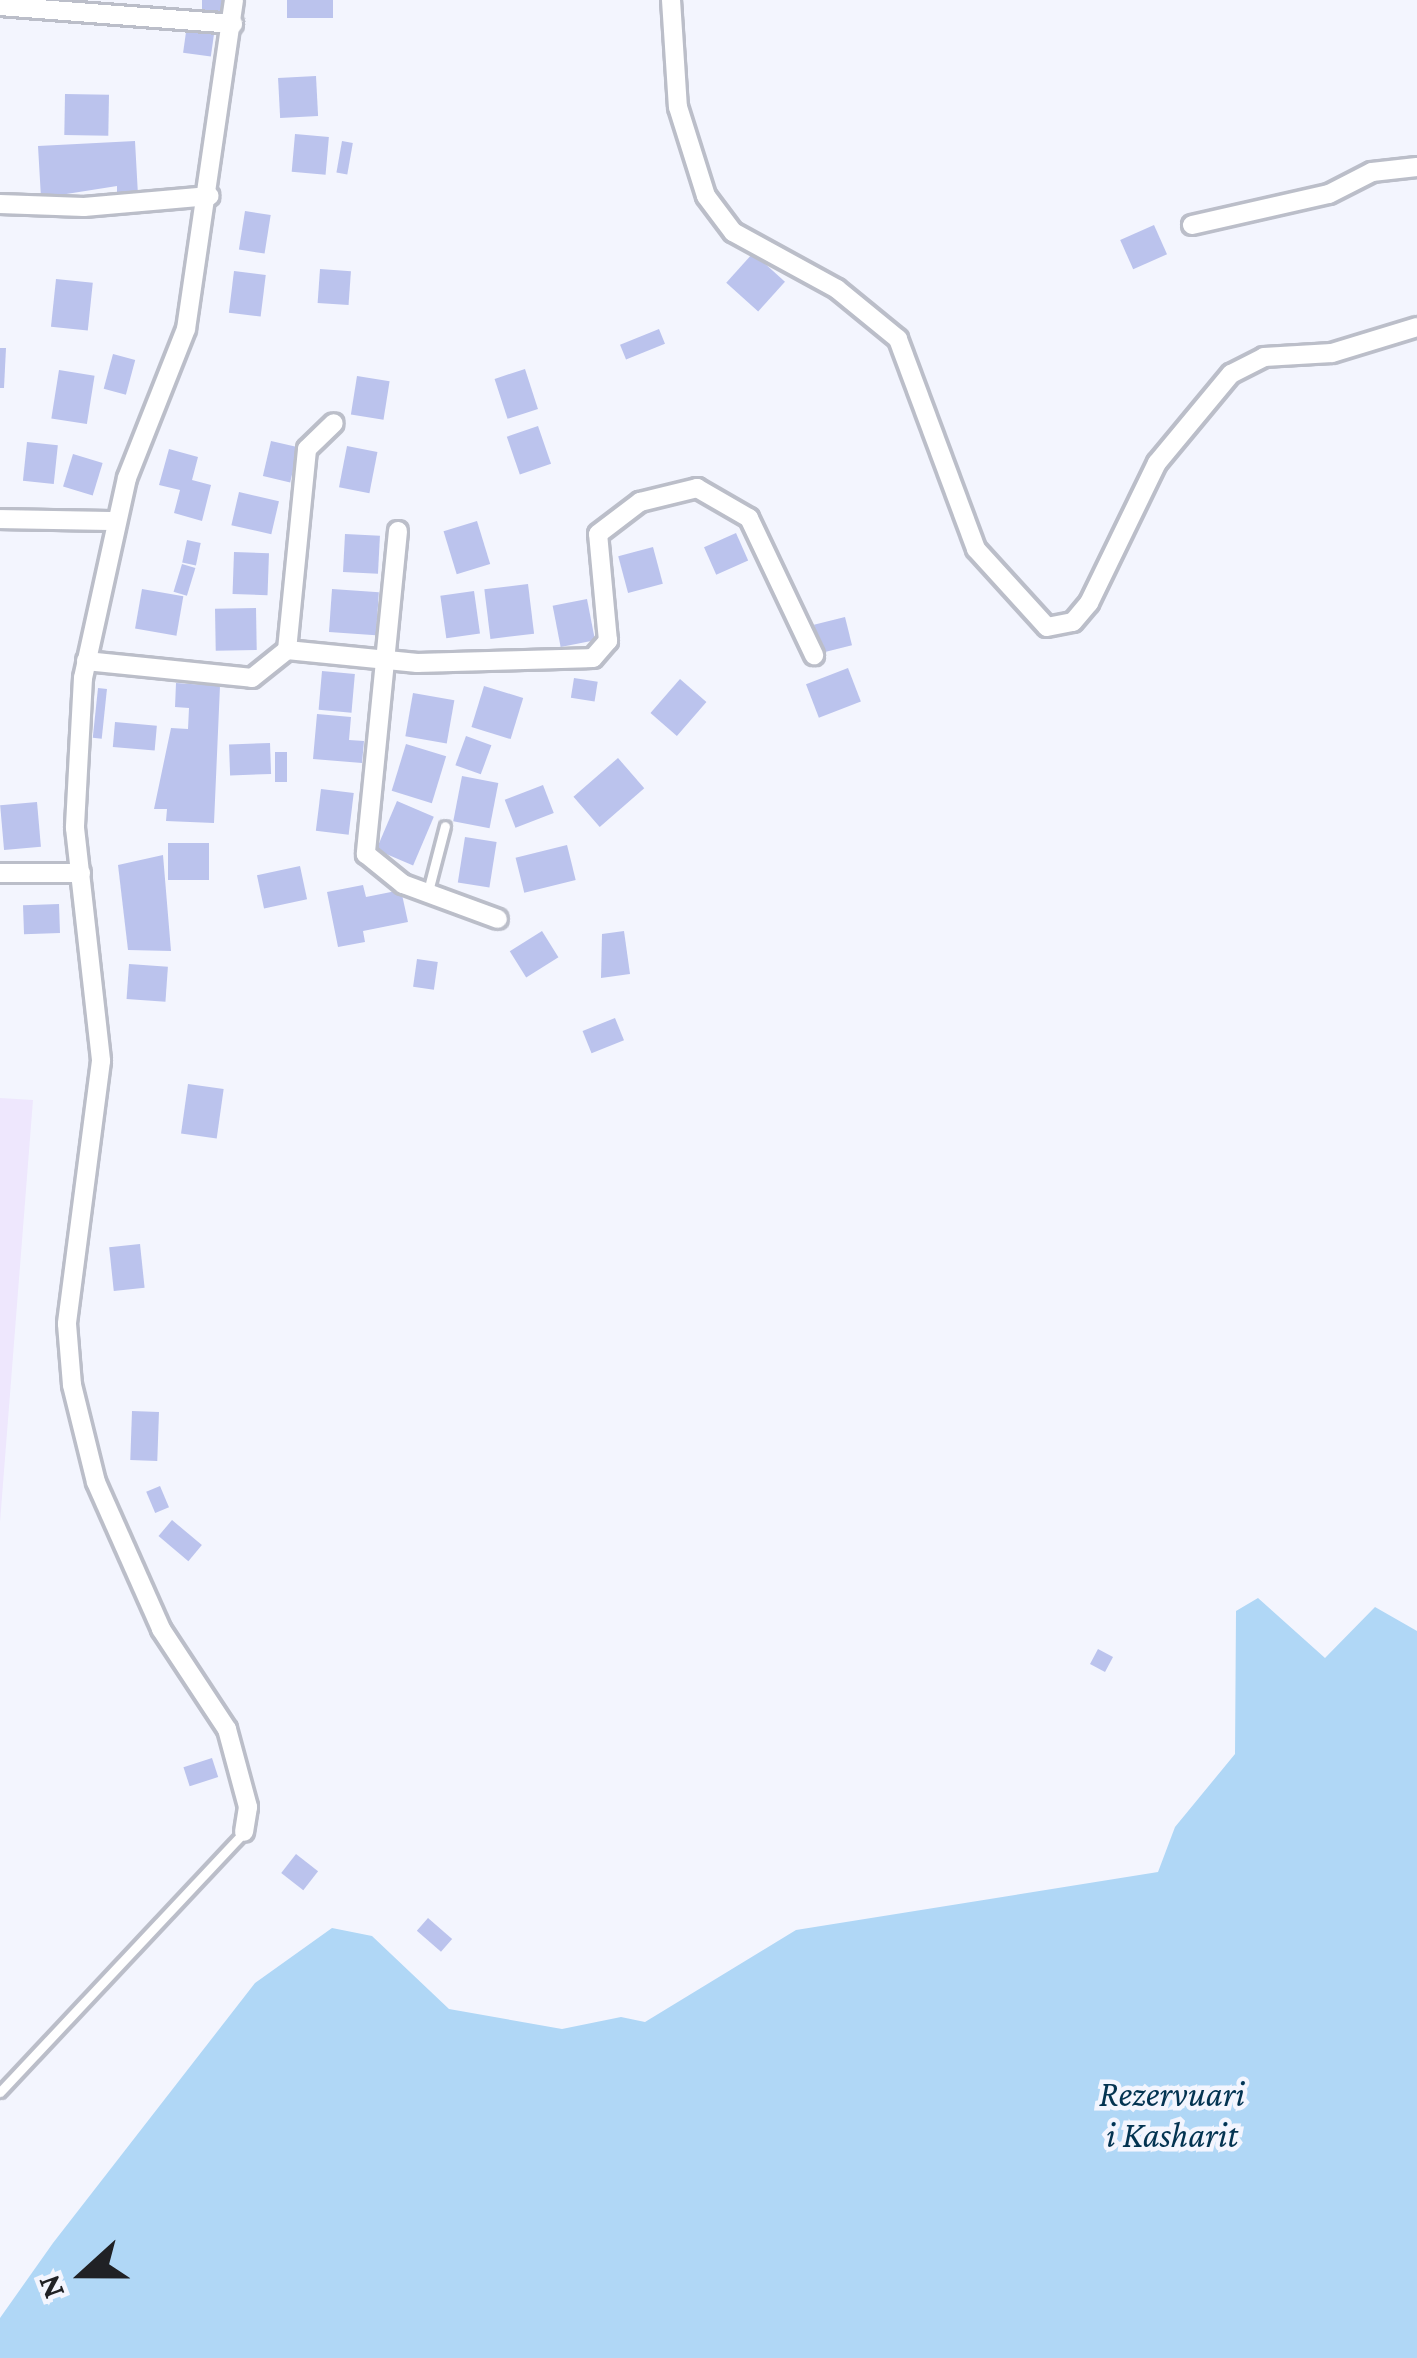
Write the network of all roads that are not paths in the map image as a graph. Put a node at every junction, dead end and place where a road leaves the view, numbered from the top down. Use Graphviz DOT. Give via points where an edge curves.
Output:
graph roads {
  1 [pos="234,0"];
  2 [pos="671,0"];
  3 [pos="0,6"];
  4 [pos="233,24"];
  5 [pos="1417,167"];
  6 [pos="210,196"];
  7 [pos="0,204"];
  8 [pos="1192,225"];
  9 [pos="1417,327"];
  10 [pos="334,423"];
  11 [pos="0,519"];
  12 [pos="115,521"];
  13 [pos="398,531"];
  14 [pos="287,650"];
  15 [pos="814,655"];
  16 [pos="389,660"];
  17 [pos="86,661"];
  18 [pos="445,826"];
  19 [pos="0,873"];
  20 [pos="81,873"];
  21 [pos="427,895"];
  22 [pos="499,919"];
  23 [pos="244,1832"];
  24 [pos="2,2084"];
  1 -- 4 [label="street"];
  2 -- 9 [label="street" via="678,107 706,196 733,232 837,289 898,339 958,513 990,571 1040,623 1073,622 1089,603 1157,464 1231,374 1264,357 1332,353"];
  3 -- 4 [label="street"];
  4 -- 6 [label="street"];
  5 -- 8 [label="street" via="1372,172 1329,194"];
  6 -- 7 [label="street" via="84,207"];
  6 -- 12 [label="street" via="186,329"];
  10 -- 14 [label="street" via="307,448"];
  11 -- 12 [label="street"];
  12 -- 17 [label="street"];
  13 -- 16 [label="street"];
  14 -- 16 [label="street"];
  14 -- 17 [label="street" via="252,678"];
  15 -- 16 [label="street" via="749,518 697,488 640,502 598,534 605,653 552,663"];
  16 -- 21 [label="street" via="363,838 376,868"];
  17 -- 20 [label="street" via="73,769"];
  18 -- 21 [label="lane"];
  19 -- 20 [label="street"];
  20 -- 23 [label="street" via="101,1061 72,1260 71,1384 114,1530 161,1629 234,1745 248,1807"];
  21 -- 22 [label="street"];
  23 -- 24 [label="lane"];
}
